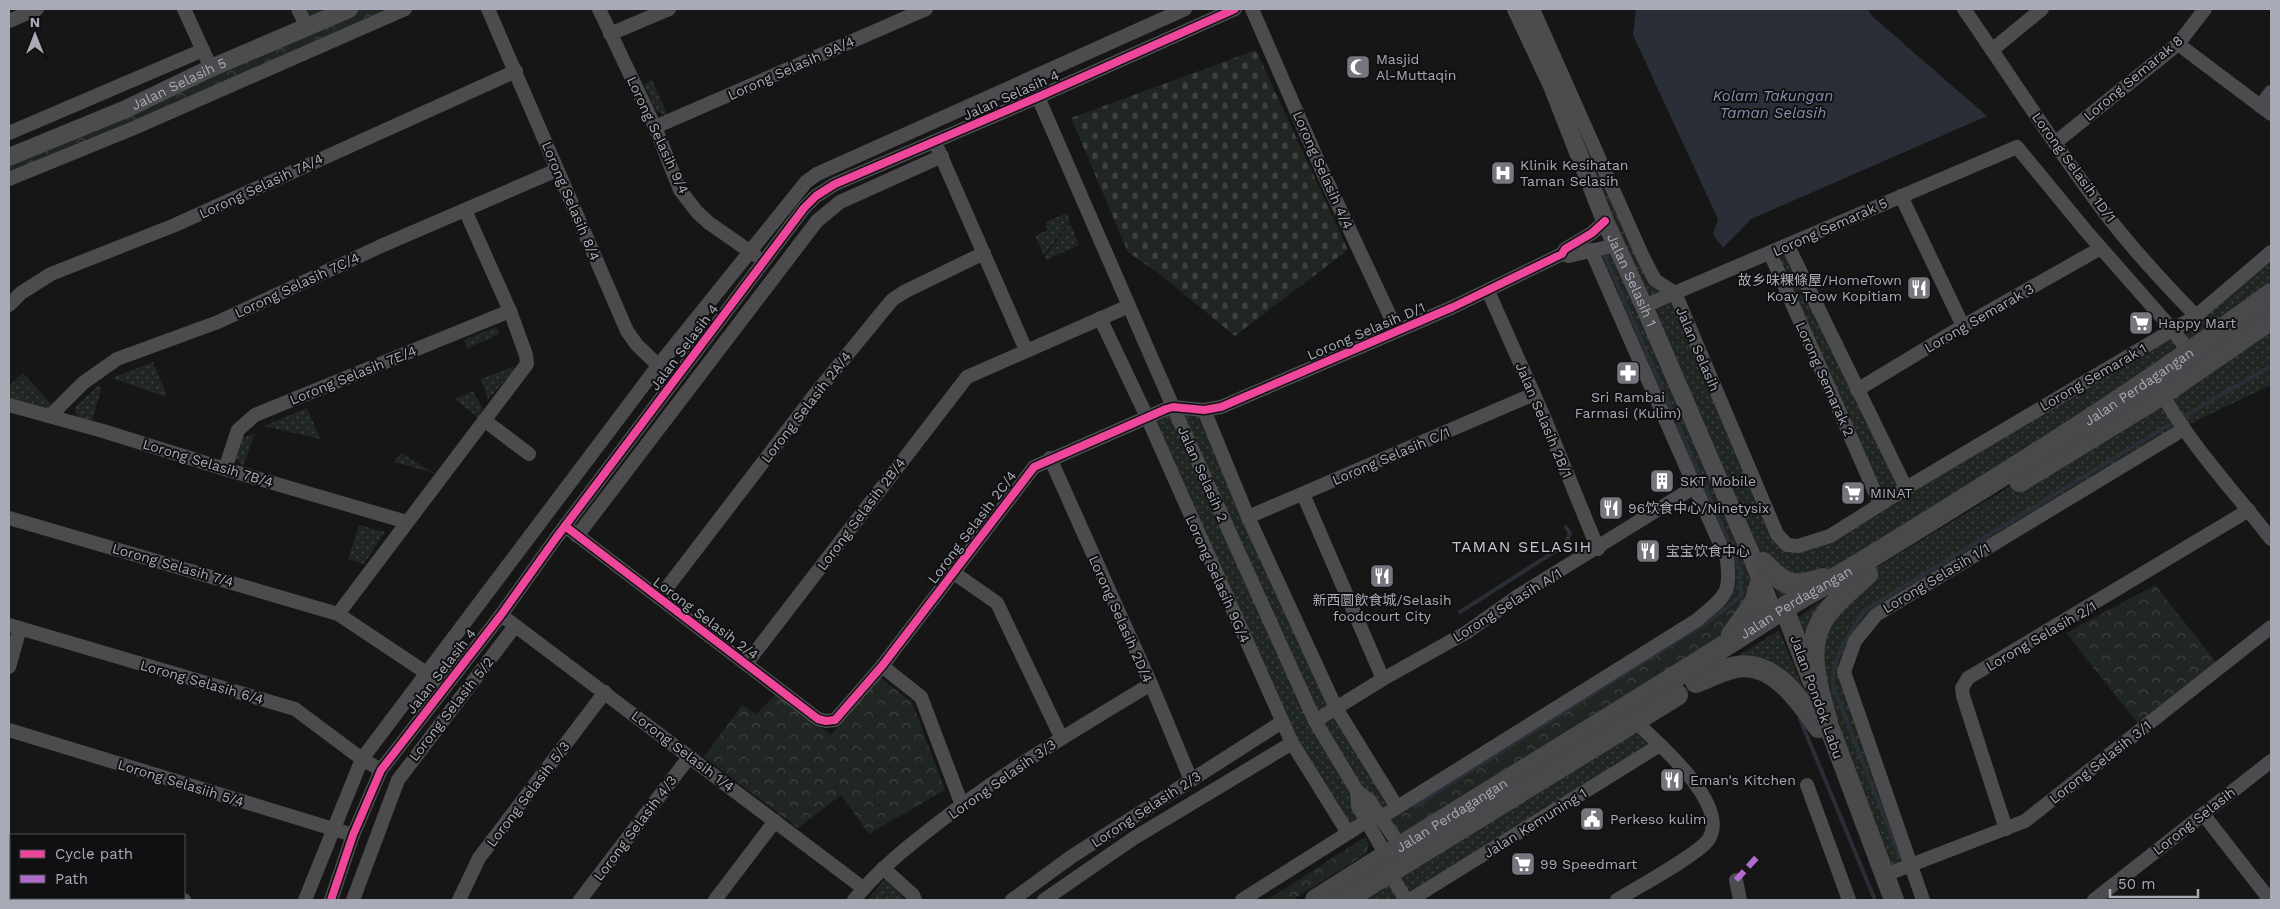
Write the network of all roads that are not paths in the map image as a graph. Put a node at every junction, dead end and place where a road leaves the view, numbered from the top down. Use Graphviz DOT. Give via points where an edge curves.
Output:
graph roads {
  1 [pos="37,9"];
  2 [pos="184,9"];
  3 [pos="300,9"];
  4 [pos="349,9"];
  5 [pos="406,9"];
  6 [pos="488,9"];
  7 [pos="599,9"];
  8 [pos="668,9"];
  9 [pos="926,9"];
  10 [pos="1185,9"];
  11 [pos="1235,9"];
  12 [pos="1252,9"];
  13 [pos="1516,9"];
  14 [pos="1533,9"];
  15 [pos="1964,9"];
  16 [pos="2042,9"];
  17 [pos="2205,9"];
  18 [pos="9,22"];
  19 [pos="307,27"];
  20 [pos="610,34"];
  21 [pos="1123,36"];
  22 [pos="2178,44"];
  23 [pos="203,50"];
  24 [pos="1992,50"];
  25 [pos="1131,54"];
  26 [pos="211,68"];
  27 [pos="516,71"];
  28 [pos="2271,92"];
  29 [pos="1038,97"];
  30 [pos="2266,110"];
  31 [pos="655,127"];
  32 [pos="9,133"];
  33 [pos="935,142"];
  34 [pos="2056,142"];
  35 [pos="942,156"];
  36 [pos="9,157"];
  37 [pos="557,170"];
  38 [pos="9,179"];
  39 [pos="1901,196"];
  40 [pos="464,210"];
  41 [pos="1605,221"];
  42 [pos="1616,245"];
  43 [pos="1788,246"];
  44 [pos="2101,248"];
  45 [pos="1591,250"];
  46 [pos="749,252"];
  47 [pos="2271,252"];
  48 [pos="984,253"];
  49 [pos="1770,253"];
  50 [pos="1562,254"];
  51 [pos="764,261"];
  52 [pos="1488,291"];
  53 [pos="1675,294"];
  54 [pos="2271,294"];
  55 [pos="9,305"];
  56 [pos="1129,306"];
  57 [pos="1644,306"];
  58 [pos="510,311"];
  59 [pos="2196,316"];
  60 [pos="1100,318"];
  61 [pos="2271,319"];
  62 [pos="1963,326"];
  63 [pos="2173,330"];
  64 [pos="1397,331"];
  65 [pos="1026,350"];
  66 [pos="2195,362"];
  67 [pos="658,366"];
  68 [pos="675,380"];
  69 [pos="1857,390"];
  70 [pos="1534,394"];
  71 [pos="2166,401"];
  72 [pos="9,406"];
  73 [pos="1173,407"];
  74 [pos="1204,410"];
  75 [pos="50,416"];
  76 [pos="1147,417"];
  77 [pos="484,420"];
  78 [pos="2184,429"];
  79 [pos="529,454"];
  80 [pos="1050,458"];
  81 [pos="225,469"];
  82 [pos="1696,486"];
  83 [pos="1906,488"];
  84 [pos="1303,494"];
  85 [pos="1880,504"];
  86 [pos="2248,510"];
  87 [pos="1248,517"];
  88 [pos="9,518"];
  89 [pos="407,522"];
  90 [pos="539,526"];
  91 [pos="565,526"];
  92 [pos="577,536"];
  93 [pos="1830,536"];
  94 [pos="556,538"];
  95 [pos="2271,539"];
  96 [pos="1598,549"];
  97 [pos="1758,566"];
  98 [pos="954,573"];
  99 [pos="1857,573"];
  100 [pos="659,598"];
  101 [pos="338,614"];
  102 [pos="500,615"];
  103 [pos="1782,619"];
  104 [pos="14,626"];
  105 [pos="515,626"];
  106 [pos="2271,627"];
  107 [pos="1719,651"];
  108 [pos="746,664"];
  109 [pos="882,666"];
  110 [pos="9,667"];
  111 [pos="425,674"];
  112 [pos="1383,679"];
  113 [pos="1696,682"];
  114 [pos="1151,684"];
  115 [pos="446,686"];
  116 [pos="605,692"];
  117 [pos="1336,708"];
  118 [pos="835,720"];
  119 [pos="1315,721"];
  120 [pos="1282,722"];
  121 [pos="1636,722"];
  122 [pos="1823,724"];
  123 [pos="9,730"];
  124 [pos="1062,737"];
  125 [pos="1292,744"];
  126 [pos="1660,745"];
  127 [pos="690,756"];
  128 [pos="362,760"];
  129 [pos="2271,761"];
  130 [pos="381,770"];
  131 [pos="1191,780"];
  132 [pos="1807,785"];
  133 [pos="962,805"];
  134 [pos="1397,807"];
  135 [pos="2203,814"];
  136 [pos="1374,819"];
  137 [pos="775,822"];
  138 [pos="332,829"];
  139 [pos="2006,829"];
  140 [pos="1348,833"];
  141 [pos="353,835"];
  142 [pos="1392,858"];
  143 [pos="1910,866"];
  144 [pos="883,868"];
  145 [pos="1885,875"];
  146 [pos="1736,880"];
  147 [pos="864,888"];
  148 [pos="305,900"];
  149 [pos="330,900"];
  150 [pos="353,900"];
  151 [pos="459,900"];
  152 [pos="580,900"];
  153 [pos="714,900"];
  154 [pos="854,900"];
  155 [pos="915,900"];
  156 [pos="1012,900"];
  157 [pos="1044,900"];
  158 [pos="1242,900"];
  159 [pos="1316,900"];
  160 [pos="1344,900"];
  161 [pos="1406,900"];
  162 [pos="1410,900"];
  163 [pos="1617,900"];
  164 [pos="1740,900"];
  165 [pos="1850,900"];
  166 [pos="1894,900"];
  167 [pos="1923,900"];
  168 [pos="2094,900"];
  169 [pos="2270,900"];
  1 -- 18 [label="street"];
  2 -- 23 [label="street"];
  3 -- 19 [label="street"];
  4 -- 19 [label="street, Jalan Selasih 5"];
  5 -- 38 [label="street"];
  6 -- 27 [label="street, Lorong Selasih 8/4"];
  7 -- 20 [label="street, Lorong Selasih 9/4"];
  8 -- 20 [label="street"];
  9 -- 31 [label="street, Lorong Selasih 9A/4"];
  10 -- 21 [label="street"];
  11 -- 25 [label="street, Jalan Selasih 4"];
  12 -- 64 [label="street, Lorong Selasih 4/4" via="1324,177"];
  13 -- 41 [label="street, Jalan Selasih 1" via="1552,86"];
  14 -- 53 [label="street, Jalan Selasih" via="1643,257 1655,280"];
  15 -- 24 [label="street, Lorong Selasih 1D/1"];
  16 -- 24 [label="street"];
  17 -- 22 [label="street, Lorong Semarak 8"];
  19 -- 26 [label="street, Jalan Selasih 5"];
  20 -- 31 [label="street, Lorong Selasih 9/4"];
  21 -- 25 [label="street"];
  21 -- 46 [label="street" via="817,174 806,182"];
  22 -- 30 [label="street"];
  22 -- 34 [label="street, Lorong Semarak 8"];
  23 -- 26 [label="street"];
  23 -- 32 [label="street, Jalan Selasih 5"];
  24 -- 34 [label="street, Lorong Selasih 1D/1"];
  25 -- 29 [label="street, Jalan Selasih 4"];
  26 -- 36 [label="street, Jalan Selasih 5" via="126,109"];
  27 -- 37 [label="street, Lorong Selasih 8/4"];
  27 -- 55 [label="street, Lorong Selasih 7A/4" via="175,225 51,274 21,292"];
  28 -- 30 [label="street"];
  29 -- 33 [label="street, Jalan Selasih 4"];
  29 -- 56 [label="street, Jalan Selasih 2"];
  31 -- 46 [label="street, Lorong Selasih 9/4" via="680,190 709,223"];
  33 -- 35 [label="street"];
  33 -- 51 [label="street, Jalan Selasih 4" via="835,184 816,196"];
  34 -- 59 [label="street, Lorong Selasih 1D/1" via="2105,213 2157,276"];
  35 -- 48 [label="street"];
  35 -- 92 [label="street" via="840,202 817,222"];
  37 -- 40 [label="street, Lorong Selasih 7C/4"];
  37 -- 67 [label="street, Lorong Selasih 8/4" via="627,331"];
  39 -- 43 [label="street, Lorong Semarak 5"];
  39 -- 44 [label="street, Lorong Semarak 5" via="2017,148"];
  39 -- 62 [label="street"];
  40 -- 58 [label="street"];
  40 -- 75 [label="street, Lorong Selasih 7C/4" via="218,322 117,359 83,383"];
  41 -- 42 [label="street, Jalan Selasih 1"];
  41 -- 50 [label="street"];
  42 -- 45 [label="street"];
  42 -- 57 [label="street, Jalan Selasih 1"];
  43 -- 49 [label="street, Lorong Semarak 5"];
  43 -- 69 [label="street"];
  44 -- 62 [label="street, Lorong Semarak 3"];
  44 -- 63 [label="street"];
  45 -- 50 [label="street" via="1569,256"];
  45 -- 82 [label="street"];
  46 -- 51 [label="street, Lorong Selasih 9/4"];
  46 -- 67 [label="street"];
  47 -- 59 [label="street, Lorong Semarak 1"];
  48 -- 65 [label="street"];
  48 -- 100 [label="street, Lorong Selasih 2A/4" via="892,300 816,393"];
  49 -- 53 [label="street, Lorong Semarak 5"];
  49 -- 85 [label="street, Lorong Semarak 2"];
  50 -- 52 [label="street, Lorong Selasih D/1"];
  51 -- 68 [label="street, Jalan Selasih 4"];
  52 -- 64 [label="street, Lorong Selasih D/1"];
  52 -- 70 [label="street, Jalan Selasih 2B/1"];
  53 -- 57 [label="street, Lorong Semarak 5"];
  53 -- 93 [label="street, Jalan Selasih" via="1780,540 1798,546"];
  54 -- 66 [label="main road, Jalan Perdagangan"];
  56 -- 60 [label="street, Lorong Selasih 2B/4"];
  56 -- 73 [label="street, Jalan Selasih 2"];
  57 -- 97 [label="street, Jalan Selasih 1"];
  58 -- 77 [label="street" via="527,364"];
  58 -- 81 [label="street, Lorong Selasih 7E/4" via="255,415 238,430"];
  59 -- 63 [label="street, Lorong Semarak 1"];
  60 -- 65 [label="street, Lorong Selasih 2B/4"];
  60 -- 76 [label="street, Lorong Selasih 9G/4"];
  61 -- 66 [label="main road, Jalan Perdagangan"];
  62 -- 69 [label="street, Lorong Semarak 3"];
  63 -- 66 [label="street"];
  63 -- 83 [label="street, Lorong Semarak 1"];
  64 -- 74 [label="street, Lorong Selasih D/1" via="1221,407"];
  65 -- 108 [label="street, Lorong Selasih 2B/4" via="981,369 958,386"];
  66 -- 71 [label="main road, Jalan Perdagangan"];
  66 -- 99 [label="main road, Jalan Perdagangan"];
  67 -- 68 [label="street, Lorong Selasih 8/4"];
  67 -- 90 [label="street"];
  68 -- 91 [label="street, Jalan Selasih 4"];
  69 -- 83 [label="street"];
  70 -- 84 [label="street, Lorong Selasih C/1"];
  70 -- 96 [label="street, Jalan Selasih 2B/1"];
  71 -- 78 [label="street"];
  71 -- 99 [label="main road, Jalan Perdagangan"];
  72 -- 75 [label="street, Lorong Selasih 7B/4"];
  73 -- 74 [label="street, Lorong Selasih D/1"];
  73 -- 76 [label="street, Lorong Selasih 2C/4"];
  73 -- 119 [label="street, Jalan Selasih 2"];
  74 -- 87 [label="street"];
  75 -- 81 [label="street, Lorong Selasih 7B/4"];
  76 -- 80 [label="street, Lorong Selasih 2C/4"];
  76 -- 120 [label="street, Lorong Selasih 9G/4"];
  77 -- 79 [label="street"];
  77 -- 89 [label="street"];
  78 -- 86 [label="street"];
  78 -- 143 [label="street, Lorong Selasih 1/1" via="1876,615 1855,641 1844,672"];
  80 -- 98 [label="street, Lorong Selasih 2C/4" via="1034,467 1023,480"];
  80 -- 114 [label="street, Lorong Selasih 2D/4"];
  81 -- 89 [label="street, Lorong Selasih 7B/4"];
  82 -- 96 [label="street, Lorong Selasih A/1"];
  82 -- 134 [label="street" via="1726,560 1728,586 1725,596 1697,620"];
  83 -- 85 [label="street, Lorong Semarak 1"];
  84 -- 87 [label="street, Lorong Selasih C/1"];
  84 -- 112 [label="street"];
  85 -- 93 [label="street, Lorong Semarak 1"];
  86 -- 95 [label="street"];
  86 -- 139 [label="street, Lorong Selasih 2/1" via="1968,678 1962,688 1963,696"];
  87 -- 117 [label="street"];
  88 -- 101 [label="street, Lorong Selasih 7/4"];
  89 -- 101 [label="street"];
  90 -- 94 [label="street"];
  90 -- 111 [label="street"];
  91 -- 92 [label="street, Lorong Selasih 2/4"];
  91 -- 94 [label="street, Jalan Selasih 4"];
  92 -- 100 [label="street, Lorong Selasih 2/4"];
  94 -- 102 [label="street, Jalan Selasih 4"];
  96 -- 112 [label="street, Lorong Selasih A/1" via="1518,596 1467,632"];
  97 -- 99 [label="main road" via="1778,579 1802,586"];
  97 -- 103 [label="street, Jalan Selasih 1"];
  97 -- 107 [label="main road" via="1755,604"];
  98 -- 109 [label="street, Lorong Selasih 2C/4"];
  98 -- 124 [label="street" via="997,603"];
  99 -- 103 [label="main road, Jalan Perdagangan"];
  99 -- 122 [label="main road" via="1827,612 1814,640 1816,684"];
  100 -- 108 [label="street, Lorong Selasih 2/4"];
  101 -- 111 [label="street, Lorong Selasih 7/4"];
  102 -- 105 [label="street, Lorong Selasih 1/4"];
  102 -- 115 [label="street, Jalan Selasih 4"];
  103 -- 107 [label="main road, Jalan Perdagangan"];
  103 -- 113 [label="main road, Jalan Perdagangan"];
  103 -- 122 [label="main road, Jalan Pondok Labu"];
  104 -- 110 [label="street"];
  104 -- 128 [label="street, Lorong Selasih 6/4" via="295,710"];
  105 -- 116 [label="street, Lorong Selasih 1/4"];
  105 -- 150 [label="street, Lorong Selasih 5/2" via="405,769 392,794"];
  106 -- 139 [label="street, Lorong Selasih 3/1" via="2025,821"];
  107 -- 142 [label="main road, Jalan Perdagangan"];
  108 -- 118 [label="street, Lorong Selasih 2/4" via="818,718 826,722"];
  109 -- 118 [label="street, Lorong Selasih 2C/4"];
  109 -- 133 [label="street" via="921,697"];
  111 -- 115 [label="street, Lorong Selasih 7/4"];
  111 -- 128 [label="street"];
  112 -- 117 [label="street, Lorong Selasih A/1"];
  113 -- 121 [label="main road, Jalan Perdagangan"];
  113 -- 122 [label="main road" via="1738,667 1764,672 1787,685"];
  114 -- 124 [label="street, Lorong Selasih 3/3"];
  114 -- 131 [label="street, Lorong Selasih 2D/4"];
  115 -- 130 [label="street, Jalan Selasih 4"];
  116 -- 127 [label="street, Lorong Selasih 1/4"];
  116 -- 151 [label="street, Lorong Selasih 5/3" via="479,858"];
  117 -- 119 [label="street, Lorong Selasih A/1"];
  117 -- 134 [label="street"];
  119 -- 136 [label="street, Jalan Selasih 2" via="1357,791 1358,806"];
  120 -- 125 [label="street, Lorong Selasih 9G/4"];
  120 -- 131 [label="street, Lorong Selasih 2/3"];
  121 -- 126 [label="street"];
  121 -- 142 [label="main road, Jalan Perdagangan"];
  122 -- 145 [label="main road, Jalan Pondok Labu"];
  123 -- 138 [label="street, Lorong Selasiih 5/4"];
  124 -- 133 [label="street, Lorong Selasih 3/3"];
  125 -- 140 [label="street, Lorong Selasih 9G/4"];
  125 -- 157 [label="street" via="1134,838"];
  126 -- 162 [label="street, Jalan Kemuning 1"];
  126 -- 163 [label="street" via="1697,785 1709,810 1712,826 1709,838 1696,851"];
  127 -- 137 [label="street, Lorong Selasih 1/4"];
  127 -- 152 [label="street, Lorong Selasih 4/3"];
  128 -- 130 [label="street, Lorong Selasih 6/4"];
  128 -- 138 [label="street"];
  129 -- 135 [label="street, Lorong Selasih"];
  130 -- 141 [label="street, Jalan Selasih 4"];
  131 -- 156 [label="street, Lorong Selasih 2/3" via="1071,857"];
  132 -- 165 [label="street"];
  133 -- 144 [label="street, Lorong Selasih 3/3"];
  134 -- 136 [label="street"];
  135 -- 168 [label="street, Lorong Selasih"];
  135 -- 169 [label="street"];
  136 -- 140 [label="street"];
  136 -- 142 [label="street, Jalan Selasih 2"];
  137 -- 147 [label="street, Lorong Selasih 1/4"];
  137 -- 153 [label="street"];
  138 -- 141 [label="street, Lorong Selasiih 5/4"];
  138 -- 148 [label="street"];
  139 -- 143 [label="street, Lorong Selasih 3/1"];
  140 -- 158 [label="street"];
  141 -- 149 [label="street, Jalan Selasih 4"];
  142 -- 159 [label="main road, Jalan Perdagangan"];
  142 -- 160 [label="main road, Jalan Perdagangan"];
  142 -- 161 [label="street, Jalan Selasih 2"];
  143 -- 145 [label="street, Lorong Selasih 3/1"];
  143 -- 167 [label="street, Lorong Selasih 1/1"];
  144 -- 147 [label="street, Lorong Selasih 3/3"];
  144 -- 155 [label="street"];
  145 -- 166 [label="main road, Jalan Pondok Labu"];
  146 -- 164 [label="street"];
  147 -- 154 [label="street"];
}
